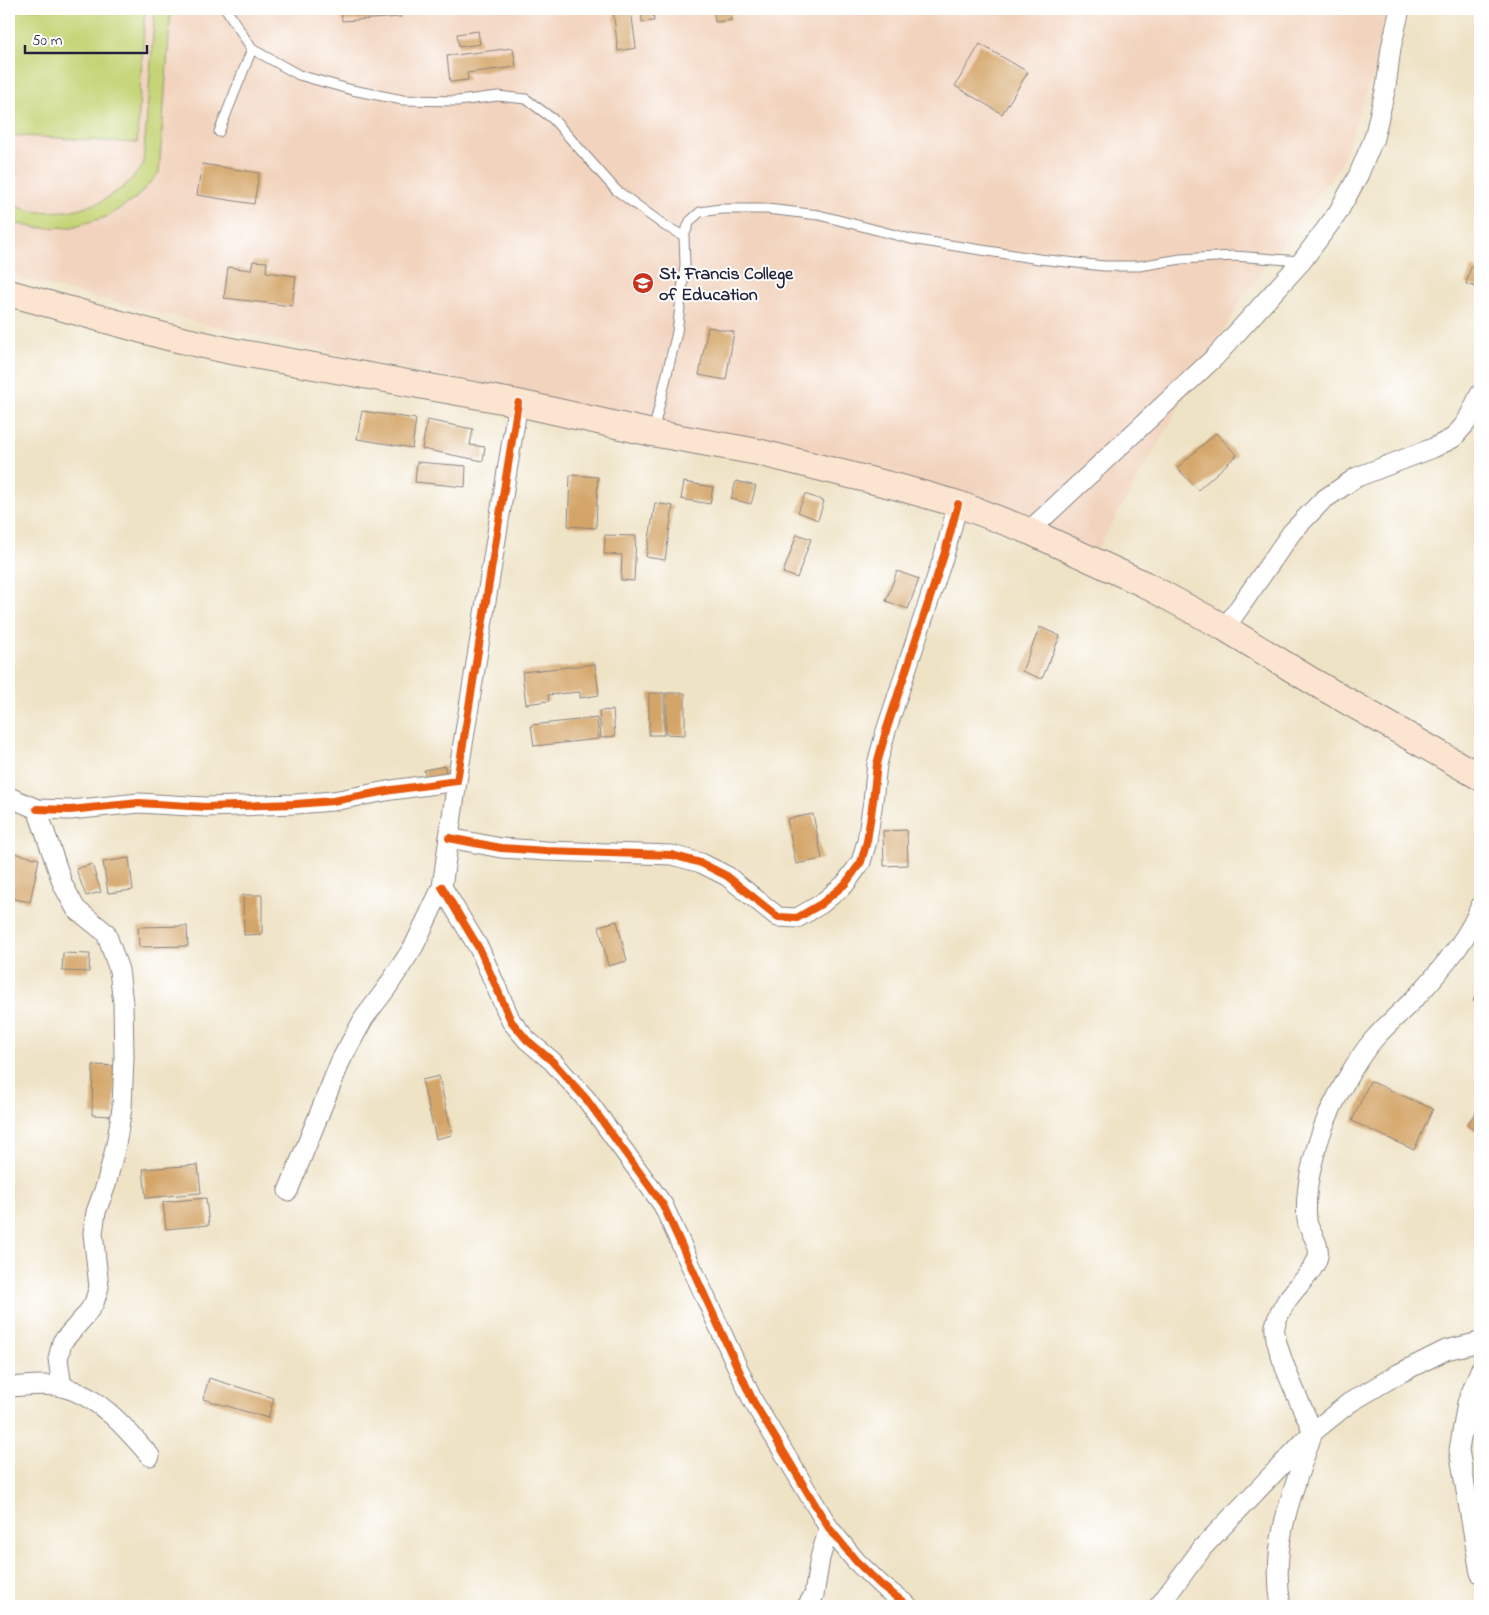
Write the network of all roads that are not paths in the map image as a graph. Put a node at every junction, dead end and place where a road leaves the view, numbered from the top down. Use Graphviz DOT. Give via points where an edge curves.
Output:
graph roads {
  1 [pos="226,9"];
  2 [pos="1400,9"];
  3 [pos="252,49"];
  4 [pos="219,132"];
  5 [pos="684,236"];
  6 [pos="1302,261"];
  7 [pos="9,293"];
  8 [pos="1480,394"];
  9 [pos="518,403"];
  10 [pos="652,432"];
  11 [pos="958,504"];
  12 [pos="1029,531"];
  13 [pos="1225,628"];
  14 [pos="1480,777"];
  15 [pos="457,782"];
  16 [pos="9,797"];
  17 [pos="37,810"];
  18 [pos="449,838"];
  19 [pos="442,888"];
  20 [pos="1480,908"];
  21 [pos="288,1191"];
  22 [pos="1480,1342"];
  23 [pos="1480,1370"];
  24 [pos="9,1387"];
  25 [pos="62,1387"];
  26 [pos="1313,1432"];
  27 [pos="150,1456"];
  28 [pos="829,1528"];
  29 [pos="1480,1573"];
  30 [pos="807,1606"];
  31 [pos="908,1606"];
  32 [pos="1159,1606"];
  33 [pos="1281,1606"];
  1 -- 3 [label="lane"];
  2 -- 6 [label="street" via="1374,138 1337,214"];
  3 -- 4 [label="lane"];
  3 -- 5 [label="lane" via="299,75 403,100 458,101 498,96 526,99 553,119 616,190"];
  5 -- 6 [label="lane" via="690,221 700,212 767,209 819,214 911,239 1039,260 1139,266 1181,259 1234,256"];
  5 -- 10 [label="lane" via="685,265 677,332"];
  6 -- 12 [label="street" via="1214,358"];
  7 -- 9 [label="main road" via="212,347"];
  8 -- 13 [label="street" via="1466,423 1453,438 1357,477 1323,500 1292,532"];
  9 -- 10 [label="main road"];
  9 -- 15 [label="street"];
  10 -- 11 [label="main road" via="758,452"];
  11 -- 12 [label="main road"];
  11 -- 18 [label="street" via="876,764 867,841 861,862 845,884 821,904 797,918 778,916 727,876 701,863 672,855 500,848"];
  12 -- 13 [label="main road" via="1144,584"];
  13 -- 14 [label="main road"];
  15 -- 17 [label="street" via="296,804 206,807 139,803"];
  15 -- 18 [label="street"];
  16 -- 17 [label="street"];
  17 -- 25 [label="street" via="76,909 106,933 119,970 123,1003 122,1108 116,1145 93,1233 99,1287 86,1315 62,1342 58,1359"];
  18 -- 19 [label="street"];
  19 -- 21 [label="street" via="414,946 364,1018 341,1060"];
  19 -- 28 [label="street" via="480,950 511,1021 587,1100 663,1205 753,1401"];
  20 -- 26 [label="street" via="1468,932 1442,967 1374,1038 1346,1081 1323,1127 1306,1204 1307,1223 1319,1249 1318,1257 1279,1314 1275,1328 1290,1380"];
  22 -- 26 [label="street" via="1446,1350 1398,1374 1349,1403"];
  23 -- 29 [label="street" via="1467,1403 1459,1450"];
  24 -- 25 [label="street"];
  25 -- 27 [label="street" via="84,1396 114,1416"];
  26 -- 32 [label="street" via="1203,1547"];
  26 -- 33 [label="street" via="1290,1498 1278,1551"];
  28 -- 30 [label="street" via="814,1595"];
  28 -- 31 [label="street" via="856,1561"];
}
